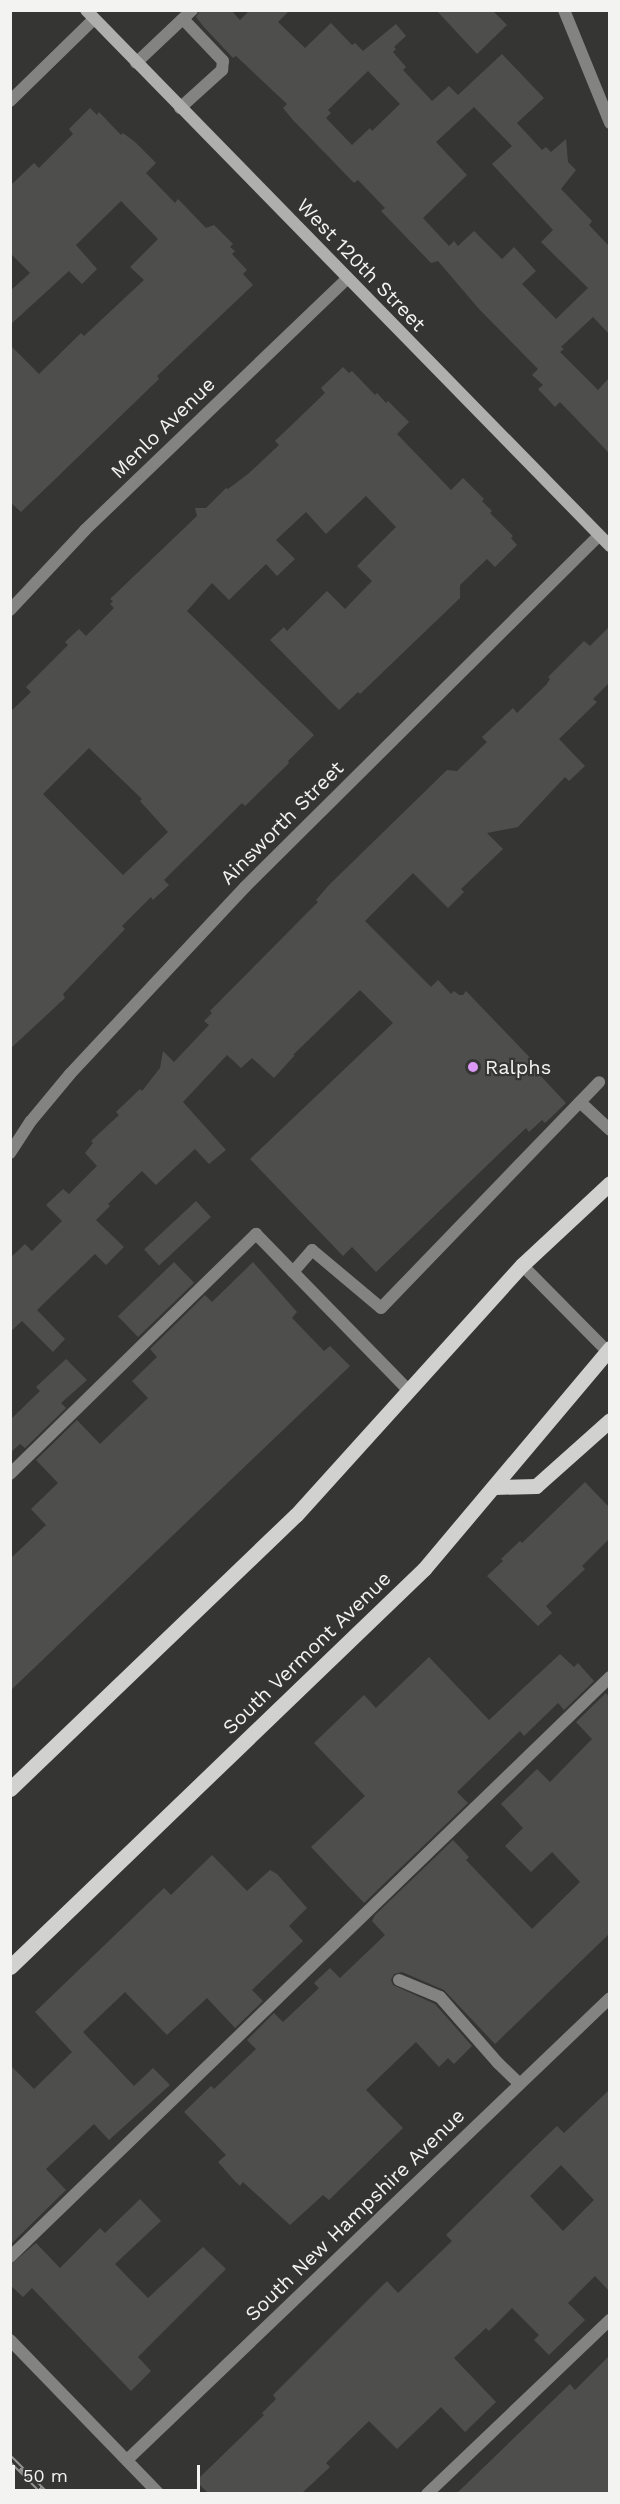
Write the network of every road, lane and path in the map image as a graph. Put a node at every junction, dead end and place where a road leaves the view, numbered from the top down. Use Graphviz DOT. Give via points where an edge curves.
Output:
graph roads {
  1 [pos="564,10"];
  2 [pos="90,15"];
  3 [pos="187,15"];
  4 [pos="136,63"];
  5 [pos="10,101"];
  6 [pos="180,108"];
  7 [pos="609,123"];
  8 [pos="347,279"];
  9 [pos="599,536"];
  10 [pos="609,546"];
  11 [pos="10,610"];
  12 [pos="599,1082"];
  13 [pos="580,1102"];
  14 [pos="609,1130"];
  15 [pos="10,1153"];
  16 [pos="609,1183"];
  17 [pos="522,1265"];
  18 [pos="293,1272"];
  19 [pos="608,1351"];
  20 [pos="409,1391"];
  21 [pos="609,1420"];
  22 [pos="10,1474"];
  23 [pos="494,1487"];
  24 [pos="609,1677"];
  25 [pos="10,1789"];
  26 [pos="10,1967"];
  27 [pos="399,1980"];
  28 [pos="609,1998"];
  29 [pos="520,2084"];
  30 [pos="10,2257"];
  31 [pos="609,2320"];
  32 [pos="10,2340"];
  33 [pos="127,2460"];
  34 [pos="159,2493"];
  35 [pos="427,2493"];
  1 -- 7 [label="street"];
  2 -- 4 [label="street, West 120th Street"];
  2 -- 5 [label="street"];
  3 -- 4 [label="street"];
  3 -- 6 [label="street" via="223,61 222,70"];
  4 -- 6 [label="street, West 120th Street"];
  6 -- 8 [label="street, West 120th Street"];
  8 -- 9 [label="street, West 120th Street"];
  8 -- 11 [label="street, Menlo Avenue" via="85,530"];
  9 -- 10 [label="street, West 120th Street"];
  9 -- 15 [label="street, Ainsworth Street" via="244,887 70,1074"];
  12 -- 13 [label="street"];
  13 -- 14 [label="street"];
  13 -- 18 [label="street" via="381,1308 312,1250"];
  16 -- 17 [label="main road"];
  17 -- 19 [label="street"];
  17 -- 20 [label="main road"];
  18 -- 20 [label="street"];
  18 -- 22 [label="street" via="256,1234"];
  19 -- 23 [label="main road, South Vermont Avenue"];
  20 -- 25 [label="main road" via="296,1515"];
  21 -- 23 [label="main road" via="536,1486"];
  23 -- 26 [label="main road, South Vermont Avenue" via="424,1569"];
  24 -- 30 [label="street"];
  27 -- 29 [label="street" via="440,1997"];
  28 -- 29 [label="street, South New Hampshire Avenue"];
  29 -- 33 [label="street, South New Hampshire Avenue"];
  31 -- 35 [label="street"];
  32 -- 33 [label="street"];
  33 -- 34 [label="street"];
}
